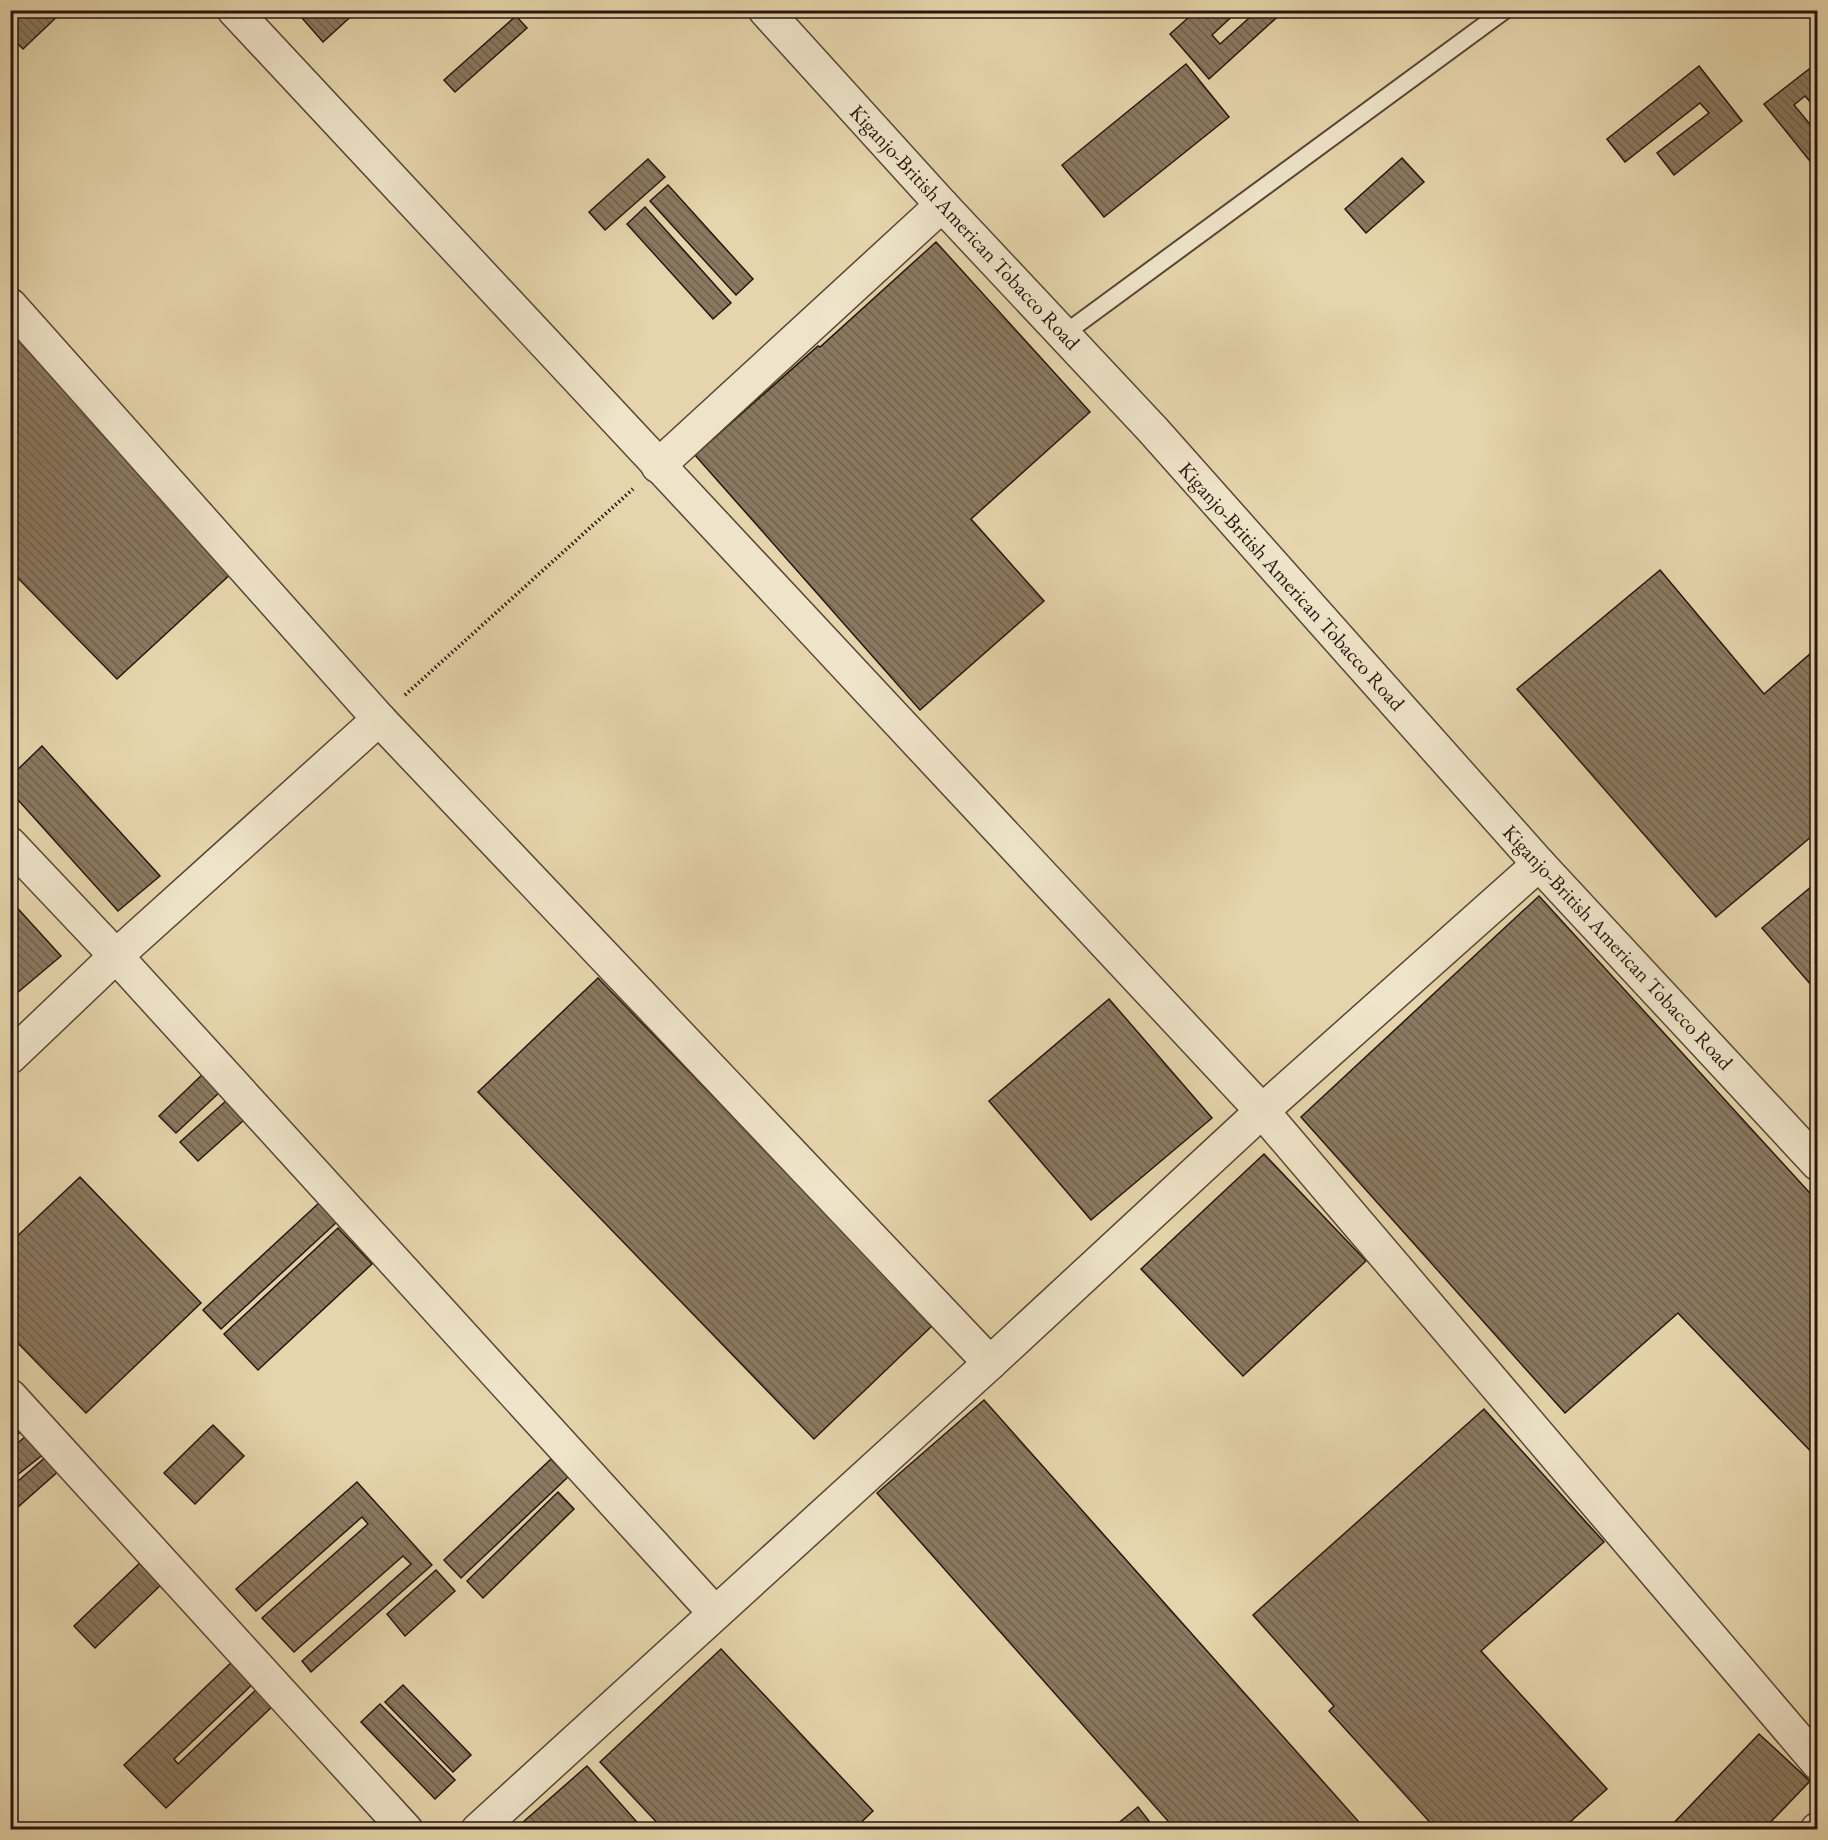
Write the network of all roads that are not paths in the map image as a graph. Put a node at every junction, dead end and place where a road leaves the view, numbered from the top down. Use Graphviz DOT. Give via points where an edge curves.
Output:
graph roads {
  1 [pos="234,10"];
  2 [pos="765,10"];
  3 [pos="1505,10"];
  4 [pos="942,205"];
  5 [pos="10,305"];
  6 [pos="1064,334"];
  7 [pos="658,466"];
  8 [pos="379,718"];
  9 [pos="10,844"];
  10 [pos="1539,864"];
  11 [pos="116,956"];
  12 [pos="10,1057"];
  13 [pos="1262,1111"];
  14 [pos="1818,1164"];
  15 [pos="990,1363"];
  16 [pos="10,1396"];
  17 [pos="715,1613"];
  18 [pos="1818,1763"];
  19 [pos="406,1830"];
  20 [pos="478,1830"];
  1 -- 7 [label="street"];
  2 -- 4 [label="street, Kiganjo-British American Tobacco Road"];
  3 -- 6 [label="lane"];
  4 -- 6 [label="street, Kiganjo-British American Tobacco Road"];
  4 -- 7 [label="street"];
  5 -- 8 [label="street"];
  6 -- 10 [label="street, Kiganjo-British American Tobacco Road"];
  7 -- 13 [label="street"];
  8 -- 11 [label="street"];
  8 -- 15 [label="street"];
  9 -- 11 [label="street"];
  10 -- 13 [label="street"];
  10 -- 14 [label="street, Kiganjo-British American Tobacco Road"];
  11 -- 12 [label="street"];
  11 -- 17 [label="street"];
  13 -- 15 [label="street"];
  13 -- 18 [label="street"];
  15 -- 17 [label="street"];
  16 -- 19 [label="street"];
  17 -- 20 [label="street"];
}
